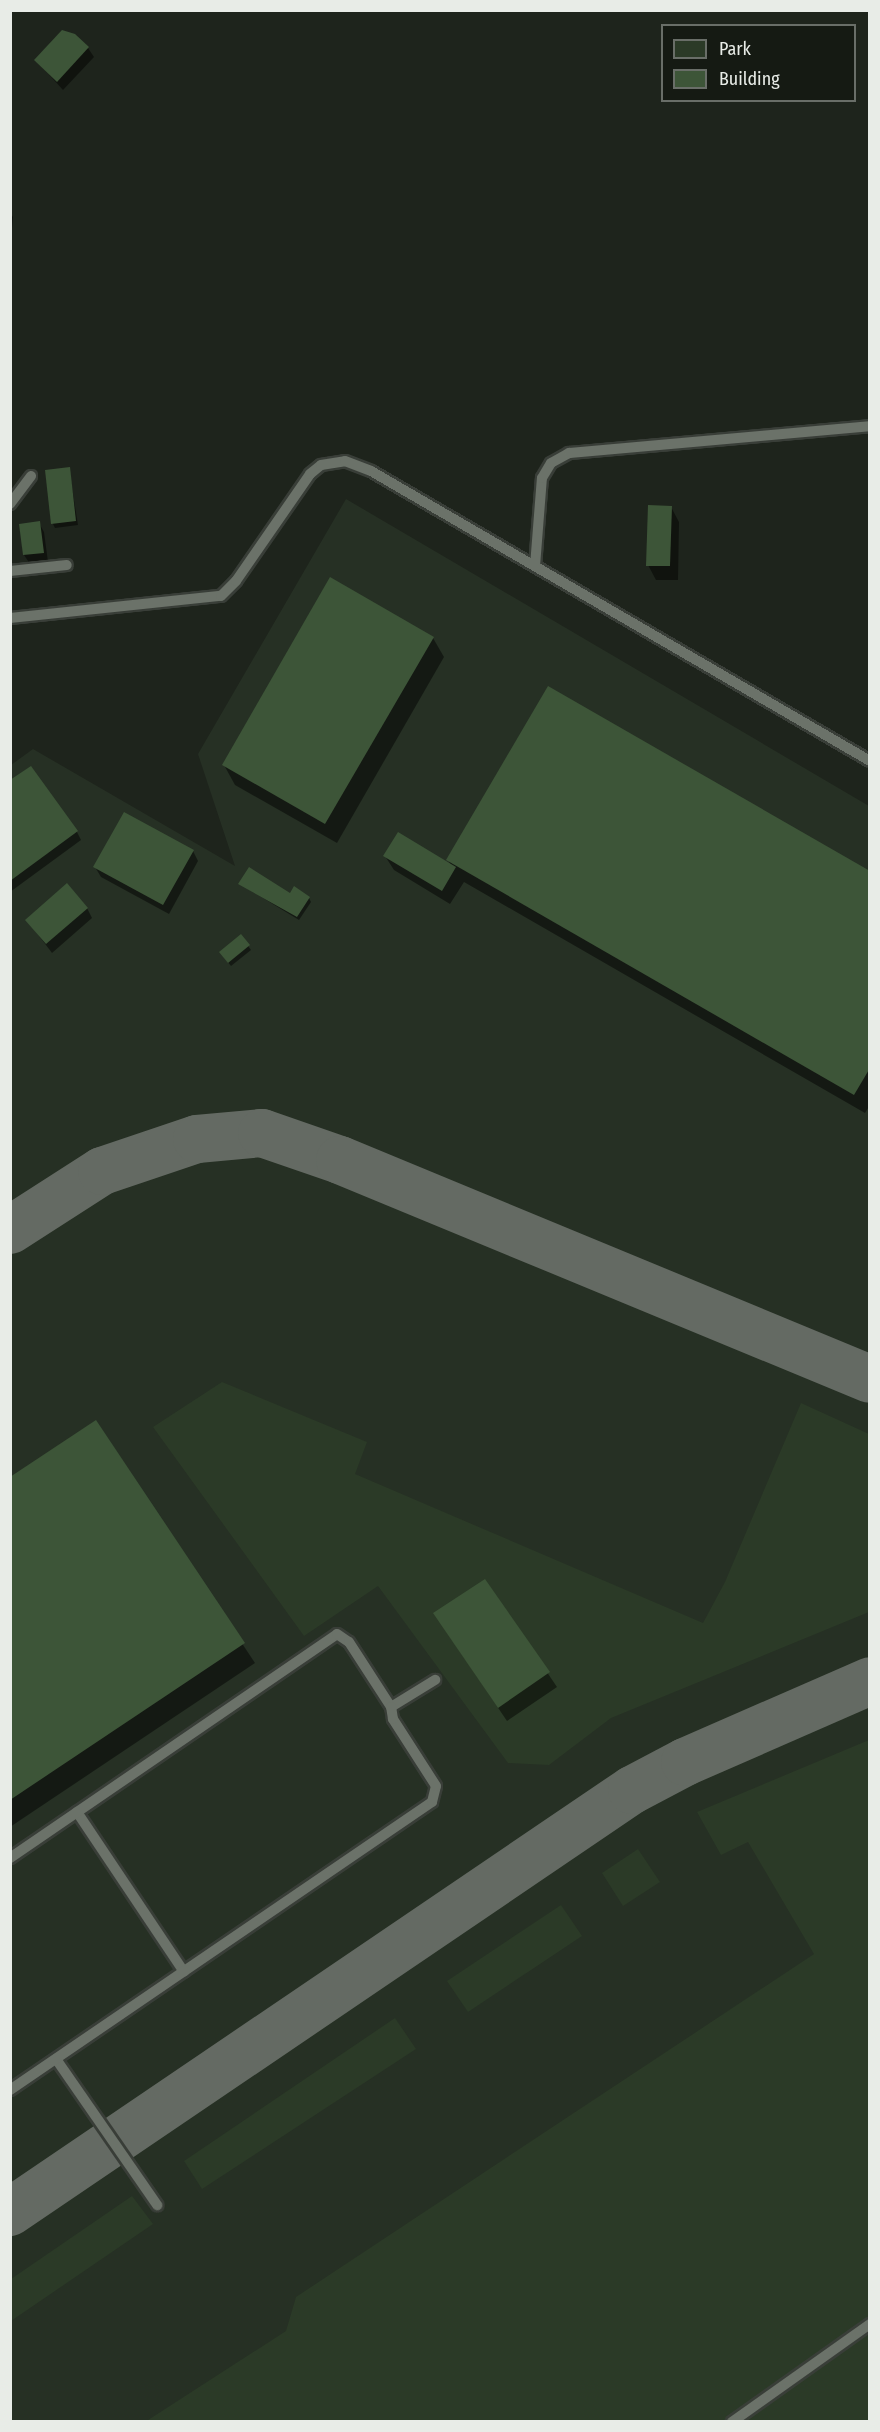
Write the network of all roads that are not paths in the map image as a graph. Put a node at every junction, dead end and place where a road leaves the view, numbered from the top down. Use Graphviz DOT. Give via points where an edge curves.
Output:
graph roads {
  1 [pos="870,426"];
  2 [pos="31,476"];
  3 [pos="10,504"];
  4 [pos="67,565"];
  5 [pos="536,566"];
  6 [pos="10,571"];
  7 [pos="10,618"];
  8 [pos="870,761"];
  9 [pos="435,1680"];
  10 [pos="391,1707"];
  11 [pos="77,1812"];
  12 [pos="10,1858"];
  13 [pos="184,1972"];
  14 [pos="56,2059"];
  15 [pos="10,2090"];
  16 [pos="157,2205"];
  17 [pos="870,2324"];
  18 [pos="732,2421"];
  1 -- 5 [label="lane" via="570,453 551,463 542,478"];
  2 -- 3 [label="lane"];
  4 -- 6 [label="lane"];
  5 -- 7 [label="lane" via="371,471 332,461 310,474 236,581 221,596"];
  5 -- 8 [label="lane"];
  9 -- 10 [label="lane"];
  10 -- 11 [label="lane" via="349,1642 337,1634"];
  10 -- 13 [label="lane" via="393,1719 436,1786 432,1802"];
  11 -- 12 [label="lane"];
  11 -- 13 [label="lane"];
  13 -- 14 [label="lane"];
  14 -- 15 [label="lane"];
  14 -- 16 [label="lane"];
  17 -- 18 [label="lane"];
}
